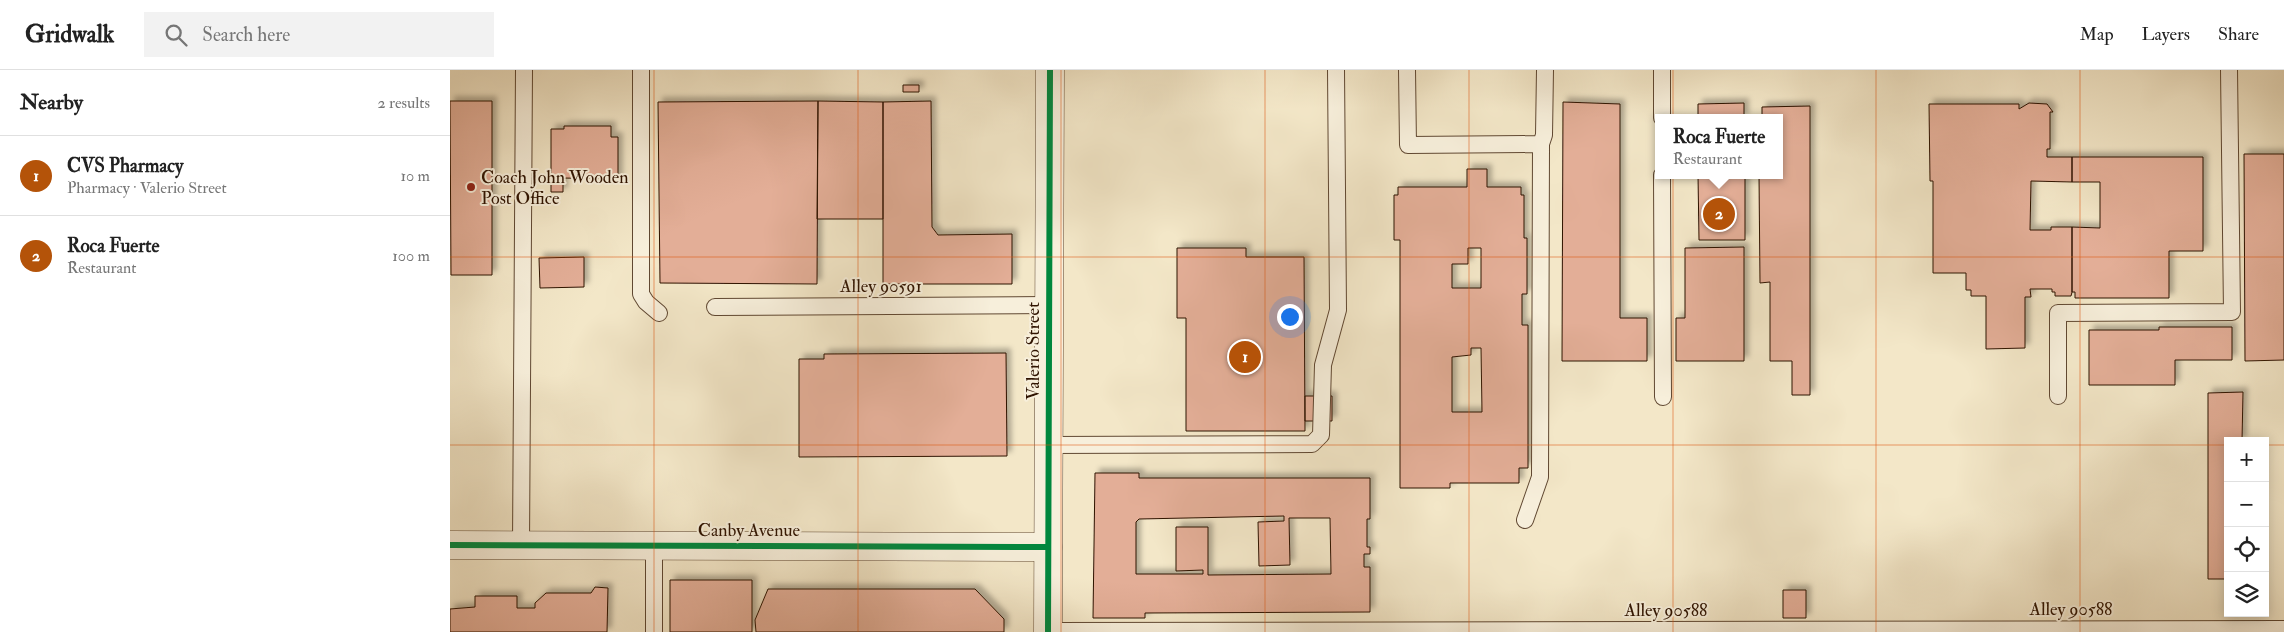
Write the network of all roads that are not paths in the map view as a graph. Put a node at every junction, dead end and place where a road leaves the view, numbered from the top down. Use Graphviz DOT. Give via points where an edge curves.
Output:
graph roads {
  1 [pos="524,70"];
  2 [pos="642,70"];
  3 [pos="1050,70"];
  4 [pos="1336,70"];
  5 [pos="1407,70"];
  6 [pos="1545,70"];
  7 [pos="1662,70"];
  8 [pos="2228,70"];
  9 [pos="1662,114"];
  10 [pos="1542,144"];
  11 [pos="1662,179"];
  12 [pos="1048,305"];
  13 [pos="716,307"];
  14 [pos="659,313"];
  15 [pos="2058,396"];
  16 [pos="1663,398"];
  17 [pos="1048,445"];
  18 [pos="1525,520"];
  19 [pos="521,544"];
  20 [pos="450,545"];
  21 [pos="654,545"];
  22 [pos="1048,547"];
  23 [pos="2284,629"];
  24 [pos="654,632"];
  25 [pos="1048,632"];
  1 -- 19 [label="lane"];
  2 -- 14 [label="lane" via="642,294"];
  3 -- 12 [label="street, Valerio Street"];
  4 -- 17 [label="lane" via="1338,310 1323,365 1321,435 1312,444"];
  5 -- 10 [label="lane" via="1408,144"];
  6 -- 10 [label="lane"];
  7 -- 9 [label="lane"];
  8 -- 15 [label="lane" via="2232,312 2058,312"];
  10 -- 18 [label="lane" via="1540,477"];
  11 -- 16 [label="lane"];
  12 -- 13 [label="lane, Alley 90591"];
  12 -- 17 [label="street, Valerio Street"];
  17 -- 22 [label="street, Valerio Street"];
  19 -- 20 [label="street, Canby Avenue"];
  19 -- 21 [label="street, Canby Avenue"];
  21 -- 22 [label="street, Canby Avenue"];
  21 -- 24 [label="lane"];
  22 -- 25 [label="street, Valerio Street"];
  23 -- 25 [label="lane, Alley 90588"];
}
